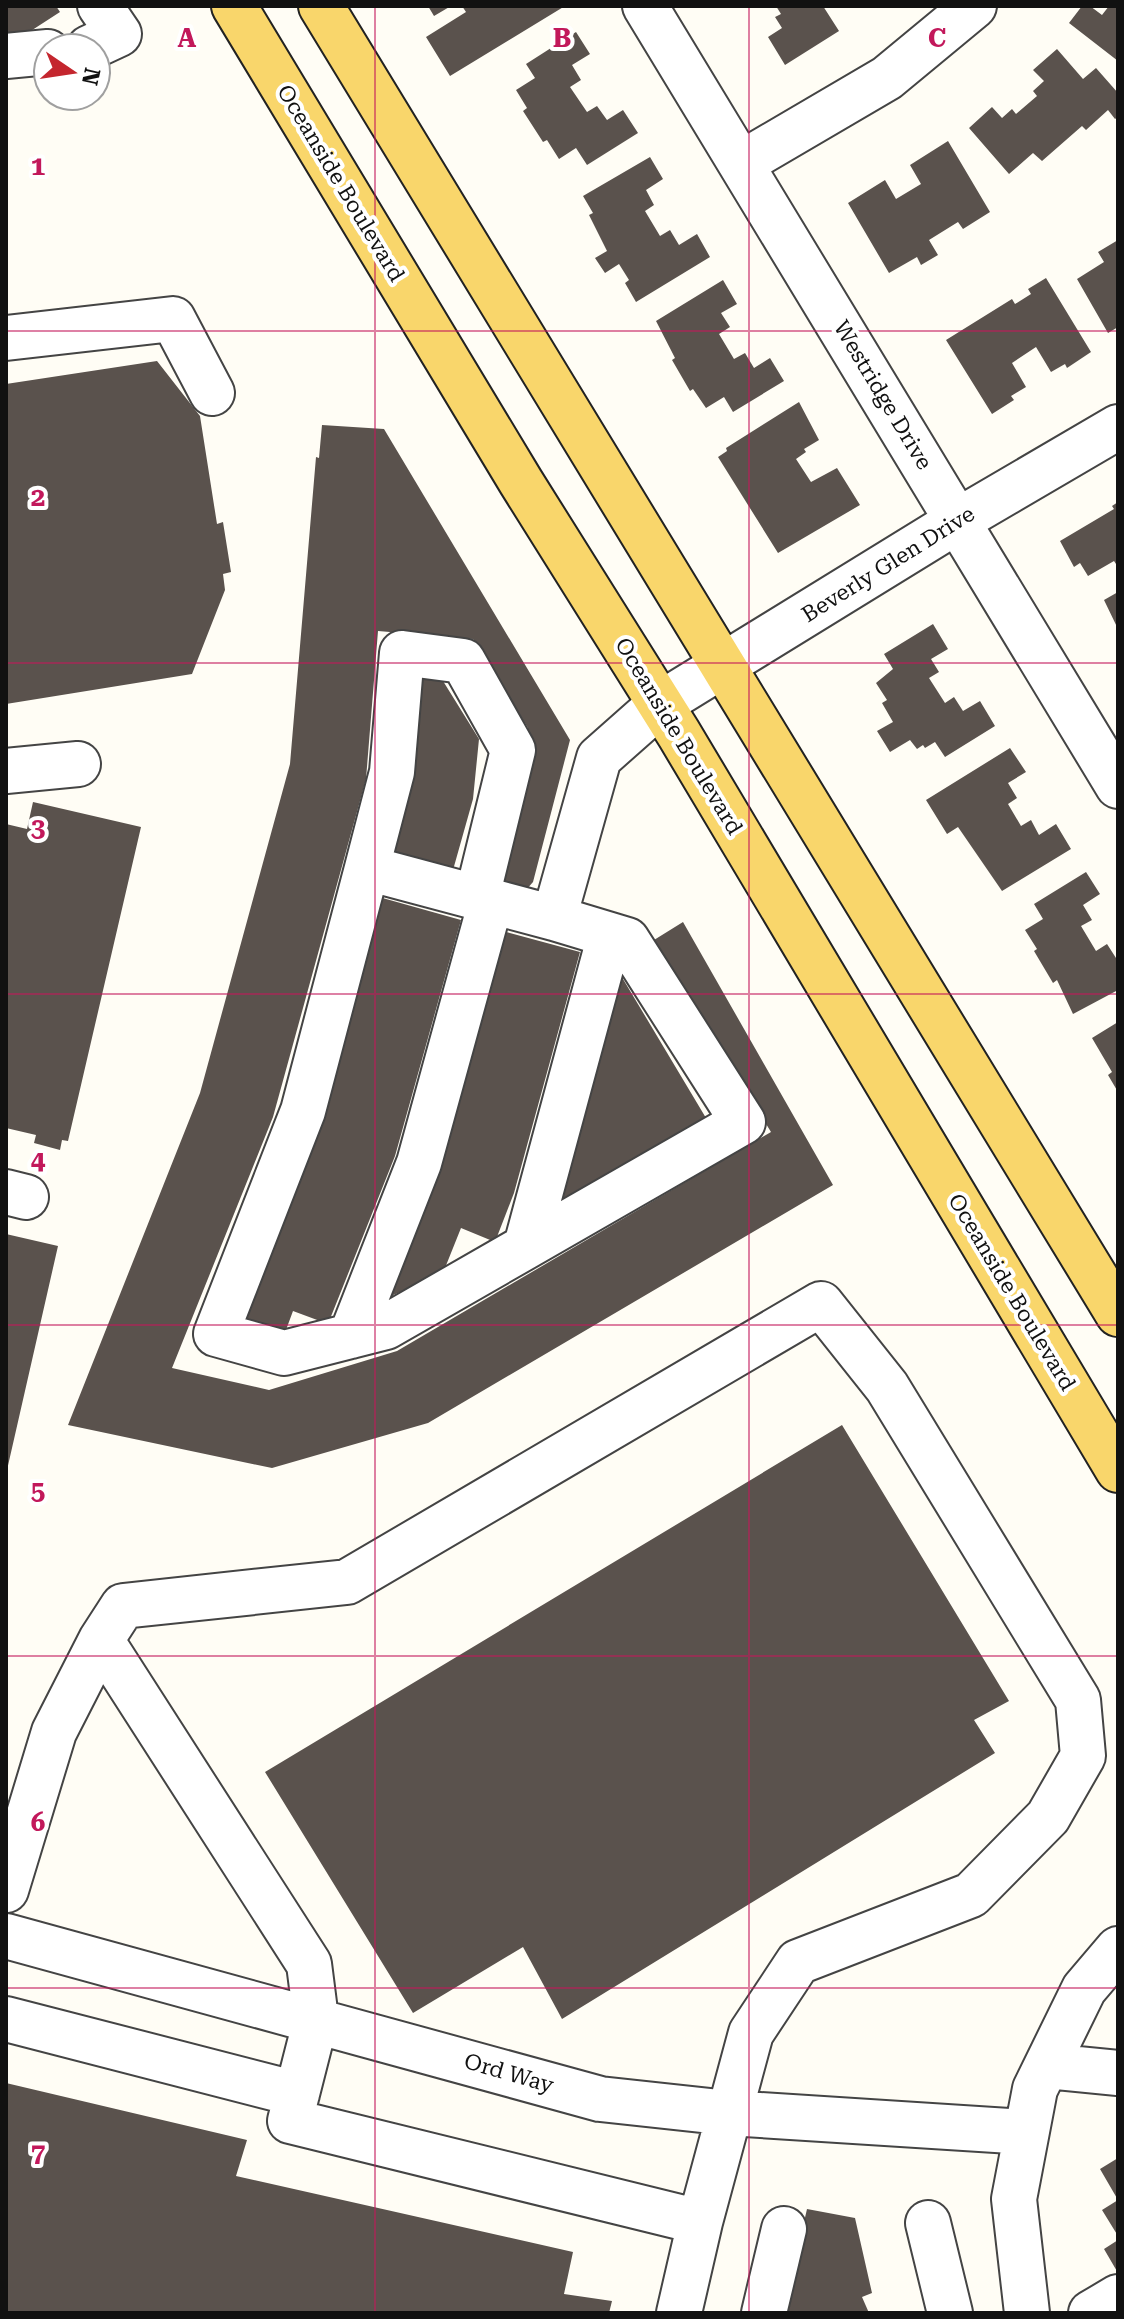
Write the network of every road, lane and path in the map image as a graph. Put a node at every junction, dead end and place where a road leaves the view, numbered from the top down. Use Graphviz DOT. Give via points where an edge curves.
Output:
graph roads {
  1 [pos="100,6"];
  2 [pos="234,6"];
  3 [pos="321,6"];
  4 [pos="645,6"];
  5 [pos="974,6"];
  6 [pos="112,37"];
  7 [pos="32,54"];
  8 [pos="6,56"];
  9 [pos="742,163"];
  10 [pos="6,338"];
  11 [pos="212,393"];
  12 [pos="1118,427"];
  13 [pos="959,520"];
  14 [pos="724,665"];
  15 [pos="660,704"];
  16 [pos="78,764"];
  17 [pos="6,771"];
  18 [pos="1118,786"];
  19 [pos="367,868"];
  20 [pos="484,899"];
  21 [pos="554,918"];
  22 [pos="610,935"];
  23 [pos="526,1246"];
  24 [pos="1118,1314"];
  25 [pos="351,1336"];
  26 [pos="1118,1470"];
  27 [pos="101,1640"];
  28 [pos="6,1890"];
  29 [pos="6,1936"];
  30 [pos="1118,1949"];
  31 [pos="6,2019"];
  32 [pos="316,2019"];
  33 [pos="1047,2066"];
  34 [pos="1118,2073"];
  35 [pos="297,2094"];
  36 [pos="729,2113"];
  37 [pos="1025,2132"];
  38 [pos="700,2222"];
  39 [pos="928,2223"];
  40 [pos="784,2229"];
  41 [pos="1118,2297"];
  42 [pos="679,2313"];
  43 [pos="764,2313"];
  44 [pos="950,2313"];
  45 [pos="1027,2313"];
  46 [pos="1091,2313"];
  1 -- 6 [label="street" via="119,34"];
  2 -- 15 [label="main road, Oceanside Boulevard"];
  3 -- 14 [label="main road"];
  4 -- 9 [label="street, Westridge Drive"];
  5 -- 9 [label="street" via="887,78"];
  7 -- 8 [label="street"];
  9 -- 13 [label="street, Westridge Drive"];
  10 -- 11 [label="street" via="173,319"];
  12 -- 13 [label="street, Beverly Glen Drive"];
  13 -- 14 [label="street, Beverly Glen Drive"];
  13 -- 18 [label="street, Westridge Drive"];
  14 -- 15 [label="street, Beverly Glen Drive"];
  14 -- 24 [label="main road"];
  15 -- 21 [label="street, Beverly Glen Drive" via="599,758"];
  15 -- 26 [label="main road, Oceanside Boulevard"];
  16 -- 17 [label="street"];
  19 -- 20 [label="street"];
  19 -- 20 [label="street" via="392,772 402,653 463,661 513,750"];
  19 -- 25 [label="street" via="303,1111 216,1334 284,1353"];
  20 -- 21 [label="street"];
  20 -- 25 [label="street" via="419,1163"];
  21 -- 22 [label="street"];
  22 -- 23 [label="street"];
  22 -- 23 [label="street" via="627,940 743,1122"];
  23 -- 25 [label="street" via="386,1327"];
  27 -- 28 [label="street" via="54,1732"];
  27 -- 32 [label="street" via="309,1964"];
  27 -- 36 [label="street" via="123,1606 347,1582 821,1304 887,1387 1078,1700 1083,1756 1048,1817 971,1895 798,1962 751,2033"];
  29 -- 32 [label="street, Ord Way"];
  30 -- 33 [label="street" via="1084,1989"];
  31 -- 35 [label="street"];
  32 -- 35 [label="street"];
  32 -- 36 [label="street, Ord Way" via="600,2099"];
  33 -- 34 [label="street"];
  33 -- 37 [label="street" via="1035,2089"];
  35 -- 38 [label="street" via="290,2121"];
  36 -- 37 [label="street, Ord Way"];
  36 -- 38 [label="street"];
  37 -- 45 [label="street" via="1014,2199"];
  38 -- 42 [label="street"];
  39 -- 44 [label="street"];
  40 -- 43 [label="street"];
  41 -- 46 [label="street"];
}
